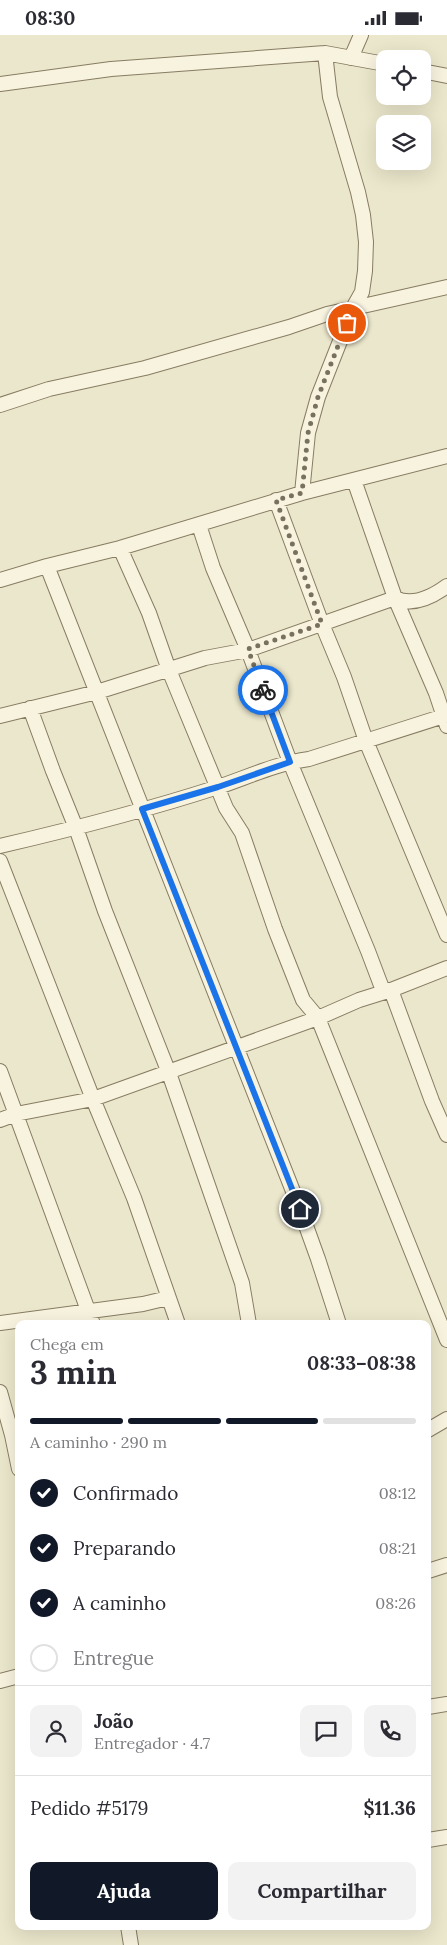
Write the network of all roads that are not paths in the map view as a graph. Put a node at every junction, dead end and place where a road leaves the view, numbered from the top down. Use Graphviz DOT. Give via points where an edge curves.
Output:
graph roads {
  1 [pos="361,35"];
  2 [pos="325,53"];
  3 [pos="352,58"];
  4 [pos="376,62"];
  5 [pos="431,73"];
  6 [pos="447,76"];
  7 [pos="0,84"];
  8 [pos="447,287"];
  9 [pos="353,308"];
  10 [pos="0,405"];
  11 [pos="447,456"];
  12 [pos="354,480"];
  13 [pos="302,493"];
  14 [pos="276,500"];
  15 [pos="199,525"];
  16 [pos="120,548"];
  17 [pos="47,566"];
  18 [pos="0,580"];
  19 [pos="447,586"];
  20 [pos="395,598"];
  21 [pos="322,624"];
  22 [pos="248,649"];
  23 [pos="169,670"];
  24 [pos="97,692"];
  25 [pos="30,708"];
  26 [pos="0,716"];
  27 [pos="446,719"];
  28 [pos="366,741"];
  29 [pos="290,762"];
  30 [pos="218,787"];
  31 [pos="142,809"];
  32 [pos="76,828"];
  33 [pos="0,846"];
  34 [pos="0,861"];
  35 [pos="447,935"];
  36 [pos="447,968"];
  37 [pos="391,990"];
  38 [pos="318,1018"];
  39 [pos="236,1048"];
  40 [pos="0,1071"];
  41 [pos="169,1073"];
  42 [pos="93,1099"];
  43 [pos="16,1114"];
  44 [pos="0,1120"];
  45 [pos="447,1135"];
  46 [pos="168,1298"];
  47 [pos="90,1317"];
  48 [pos="45,1320"];
  49 [pos="176,1320"];
  50 [pos="248,1320"];
  51 [pos="338,1320"];
  52 [pos="15,1322"];
  53 [pos="0,1323"];
  54 [pos="447,1341"];
  55 [pos="0,1392"];
  56 [pos="447,1419"];
  57 [pos="431,1428"];
  58 [pos="15,1450"];
  59 [pos="447,1565"];
  60 [pos="431,1570"];
  61 [pos="15,1677"];
  62 [pos="0,1681"];
  63 [pos="447,1704"];
  64 [pos="431,1707"];
  65 [pos="447,1837"];
  66 [pos="431,1840"];
  67 [pos="129,1930"];
  68 [pos="131,1945"];
  1 -- 3 [label="street"];
  2 -- 3 [label="street"];
  2 -- 7 [label="street" via="111,69"];
  2 -- 9 [label="street" via="330,97 358,192 366,242 362,292"];
  3 -- 4 [label="street"];
  5 -- 6 [label="street"];
  8 -- 9 [label="street"];
  9 -- 10 [label="street" via="145,368 49,389"];
  9 -- 13 [label="street" via="315,406 308,433"];
  11 -- 12 [label="street"];
  12 -- 13 [label="street"];
  12 -- 20 [label="street"];
  13 -- 14 [label="street"];
  14 -- 15 [label="street"];
  14 -- 21 [label="street"];
  15 -- 16 [label="street"];
  15 -- 22 [label="street" via="213,568"];
  16 -- 17 [label="street"];
  16 -- 23 [label="street" via="149,613"];
  17 -- 18 [label="street"];
  17 -- 24 [label="street"];
  19 -- 20 [label="street" via="416,602 405,603"];
  20 -- 21 [label="street"];
  20 -- 27 [label="street"];
  21 -- 22 [label="street"];
  21 -- 28 [label="street"];
  22 -- 23 [label="street"];
  22 -- 29 [label="street"];
  23 -- 24 [label="street"];
  23 -- 30 [label="street"];
  24 -- 25 [label="street"];
  24 -- 31 [label="street"];
  25 -- 26 [label="street"];
  25 -- 32 [label="street"];
  27 -- 28 [label="street"];
  28 -- 29 [label="street"];
  28 -- 35 [label="street"];
  29 -- 30 [label="street"];
  29 -- 37 [label="street" via="376,975 382,988"];
  30 -- 31 [label="street"];
  30 -- 38 [label="street" via="226,808 242,833 304,1000"];
  31 -- 32 [label="street"];
  31 -- 39 [label="street"];
  32 -- 33 [label="street"];
  32 -- 41 [label="street"];
  34 -- 42 [label="street"];
  36 -- 37 [label="street"];
  37 -- 38 [label="street"];
  37 -- 45 [label="street"];
  38 -- 39 [label="street"];
  38 -- 54 [label="street"];
  39 -- 41 [label="street"];
  39 -- 51 [label="street" via="318,1259"];
  40 -- 43 [label="street"];
  41 -- 42 [label="street"];
  41 -- 50 [label="street" via="242,1283"];
  42 -- 43 [label="street"];
  42 -- 46 [label="street" via="134,1198"];
  43 -- 44 [label="street"];
  43 -- 47 [label="street"];
  46 -- 47 [label="street"];
  46 -- 49 [label="street"];
  47 -- 48 [label="street"];
  52 -- 53 [label="street"];
  55 -- 58 [label="street"];
  56 -- 57 [label="street"];
  59 -- 60 [label="street"];
  61 -- 62 [label="street"];
  63 -- 64 [label="street"];
  65 -- 66 [label="street"];
  67 -- 68 [label="street"];
}
